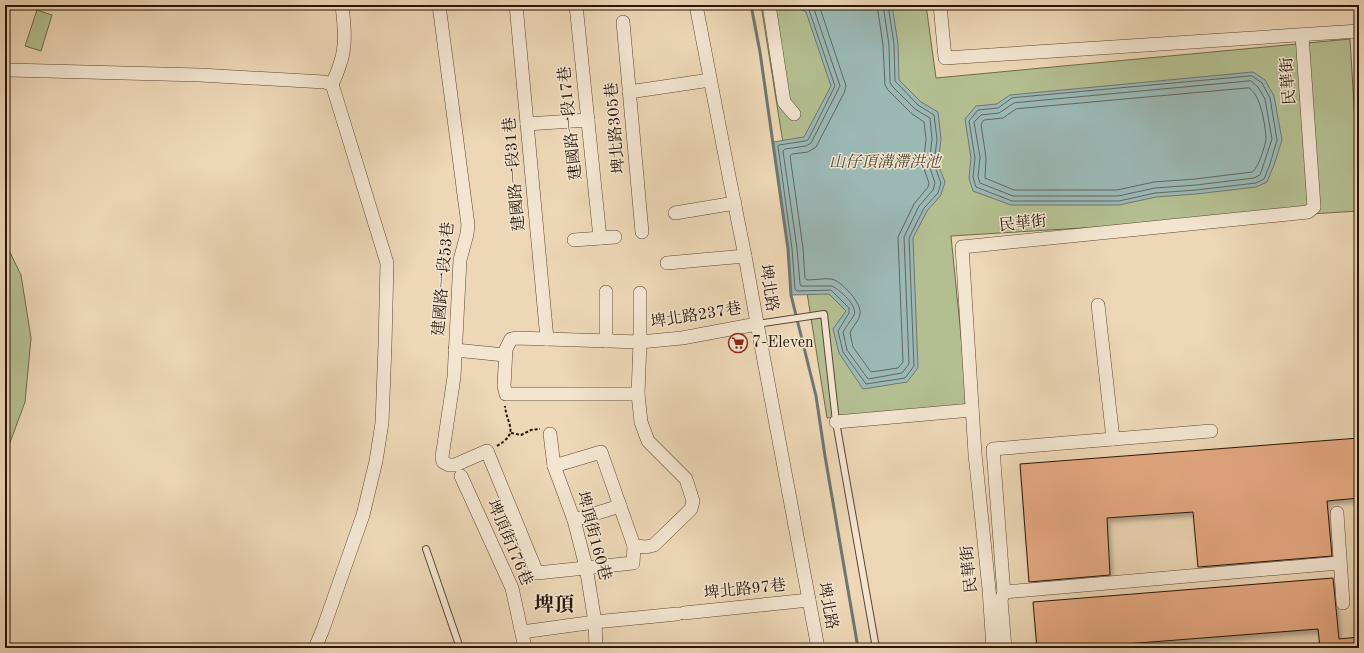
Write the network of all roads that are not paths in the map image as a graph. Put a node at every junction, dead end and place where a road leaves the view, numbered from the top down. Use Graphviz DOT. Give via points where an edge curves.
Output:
graph roads {
  1 [pos="342,5"];
  2 [pos="439,5"];
  3 [pos="516,5"];
  4 [pos="576,5"];
  5 [pos="696,5"];
  6 [pos="769,5"];
  7 [pos="940,5"];
  8 [pos="623,22"];
  9 [pos="1359,31"];
  10 [pos="1302,35"];
  11 [pos="5,69"];
  12 [pos="710,80"];
  13 [pos="332,84"];
  14 [pos="629,92"];
  15 [pos="794,114"];
  16 [pos="588,120"];
  17 [pos="527,124"];
  18 [pos="735,203"];
  19 [pos="675,213"];
  20 [pos="642,232"];
  21 [pos="615,237"];
  22 [pos="600,238"];
  23 [pos="574,240"];
  24 [pos="746,256"];
  25 [pos="667,263"];
  26 [pos="606,292"];
  27 [pos="640,293"];
  28 [pos="1098,306"];
  29 [pos="757,324"];
  30 [pos="547,339"];
  31 [pos="606,341"];
  32 [pos="640,342"];
  33 [pos="455,350"];
  34 [pos="505,355"];
  35 [pos="638,394"];
  36 [pos="972,410"];
  37 [pos="836,422"];
  38 [pos="1211,431"];
  39 [pos="550,434"];
  40 [pos="1113,440"];
  41 [pos="554,466"];
  42 [pos="461,476"];
  43 [pos="620,506"];
  44 [pos="1336,513"];
  45 [pos="574,520"];
  46 [pos="634,546"];
  47 [pos="426,549"];
  48 [pos="1339,563"];
  49 [pos="586,567"];
  50 [pos="1004,592"];
  51 [pos="809,600"];
  52 [pos="1343,603"];
  53 [pos="595,622"];
  54 [pos="522,632"];
  55 [pos="315,648"];
  56 [pos="460,648"];
  57 [pos="525,648"];
  58 [pos="596,648"];
  59 [pos="818,648"];
  60 [pos="876,648"];
  61 [pos="993,648"];
  62 [pos="1006,648"];
  1 -- 13 [label="street" via="344,49"];
  2 -- 33 [label="street, 建國路一段53巷" via="468,225 460,260"];
  3 -- 17 [label="street, 建國路一段31巷"];
  4 -- 16 [label="street, 建國路一段17巷"];
  5 -- 12 [label="street, 埤北路"];
  6 -- 15 [label="street" via="784,102"];
  7 -- 10 [label="street, 民華街" via="945,58"];
  8 -- 14 [label="street, 埤北路305巷"];
  9 -- 10 [label="street, 民華街"];
  10 -- 36 [label="street, 民華街" via="1314,206 1308,212 962,247"];
  11 -- 13 [label="street" via="200,75"];
  12 -- 14 [label="street"];
  12 -- 18 [label="street, 埤北路"];
  13 -- 55 [label="street" via="387,264 385,344 382,423 376,461 365,507"];
  14 -- 20 [label="street, 埤北路305巷"];
  16 -- 17 [label="street"];
  16 -- 22 [label="street, 建國路一段17巷"];
  17 -- 30 [label="street, 建國路一段31巷"];
  18 -- 19 [label="street"];
  18 -- 24 [label="street, 埤北路"];
  21 -- 22 [label="street"];
  22 -- 23 [label="street"];
  24 -- 25 [label="street"];
  24 -- 29 [label="street, 埤北路"];
  26 -- 31 [label="street"];
  27 -- 32 [label="street"];
  28 -- 40 [label="street"];
  29 -- 32 [label="street, 埤北路237巷" via="682,338"];
  29 -- 37 [label="lane" via="824,314"];
  29 -- 51 [label="street, 埤北路"];
  30 -- 31 [label="street, 埤北路237巷"];
  30 -- 34 [label="street, 埤北路237巷" via="511,339"];
  31 -- 32 [label="street, 埤北路237巷"];
  32 -- 35 [label="street"];
  33 -- 34 [label="street"];
  33 -- 49 [label="street, 建國路一段53巷" via="443,462 455,465 487,452 537,573"];
  34 -- 35 [label="street" via="506,394"];
  35 -- 46 [label="street" via="641,422 648,441 686,479 693,501 690,509 654,545"];
  36 -- 37 [label="street"];
  36 -- 61 [label="street, 民華街"];
  37 -- 60 [label="lane"];
  38 -- 40 [label="street"];
  39 -- 41 [label="street, 埤頂街160巷"];
  40 -- 50 [label="street" via="993,449"];
  41 -- 43 [label="street" via="601,452"];
  41 -- 45 [label="street, 埤頂街160巷"];
  42 -- 54 [label="street, 埤頂街176巷" via="512,588"];
  43 -- 45 [label="street"];
  43 -- 46 [label="street"];
  44 -- 48 [label="street"];
  45 -- 49 [label="street, 埤頂街160巷"];
  46 -- 49 [label="street" via="633,563"];
  47 -- 56 [label="lane"];
  48 -- 50 [label="street"];
  48 -- 52 [label="street"];
  49 -- 53 [label="street, 埤頂街160巷"];
  50 -- 62 [label="street" via="1001,600"];
  51 -- 53 [label="street, 埤北路97巷"];
  51 -- 59 [label="street, 埤北路"];
  53 -- 54 [label="street, 埤北路97巷"];
  53 -- 58 [label="street, 埤頂街160巷"];
  54 -- 57 [label="street, 埤頂街176巷"];
}
